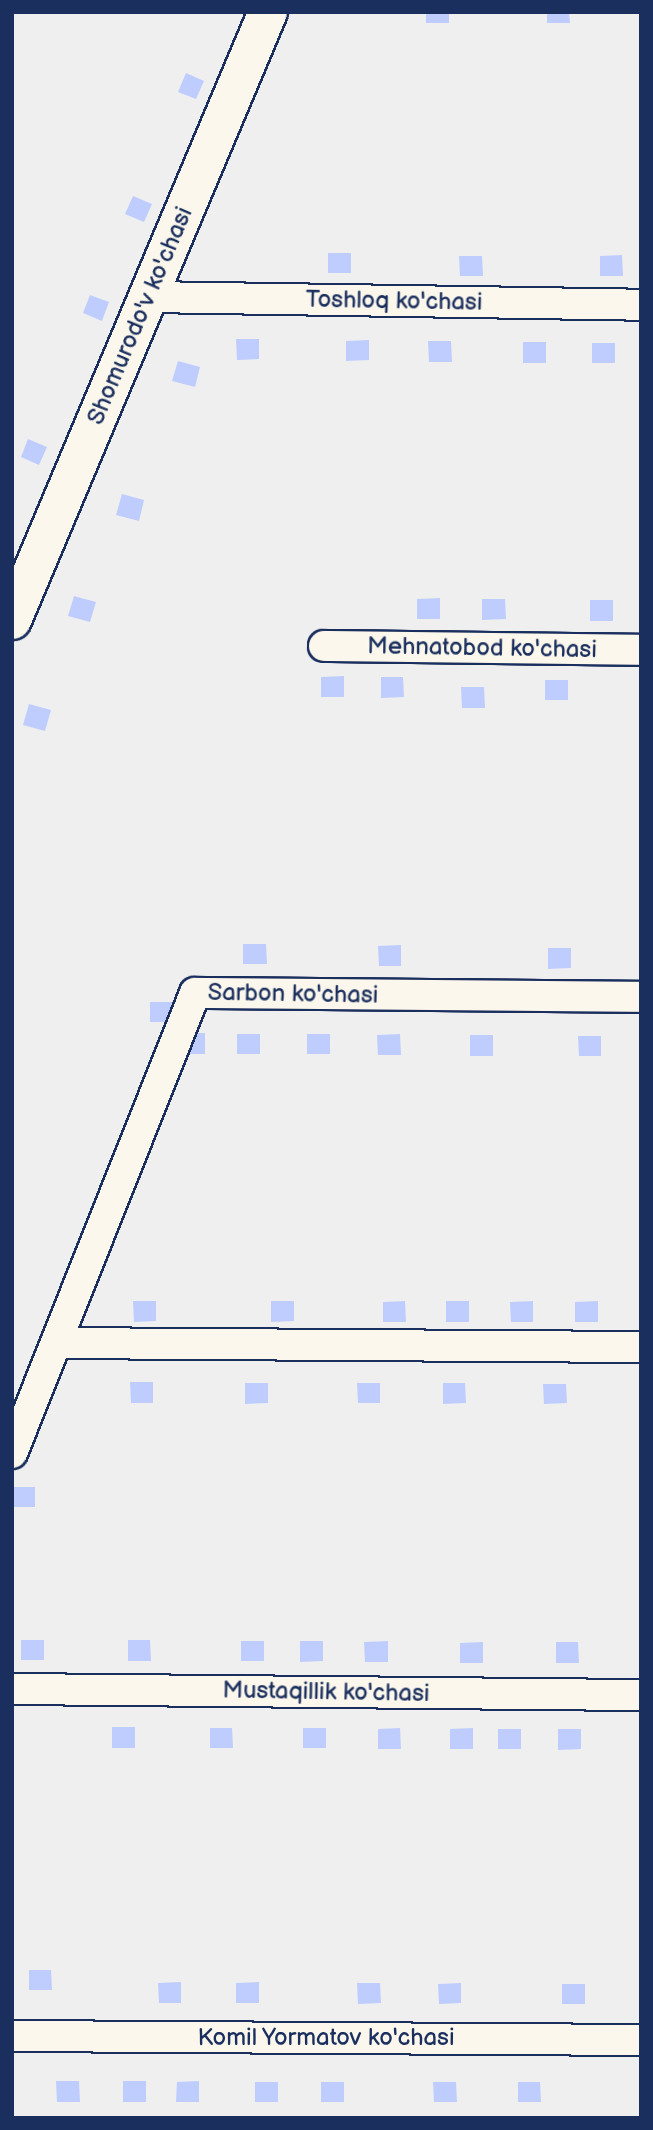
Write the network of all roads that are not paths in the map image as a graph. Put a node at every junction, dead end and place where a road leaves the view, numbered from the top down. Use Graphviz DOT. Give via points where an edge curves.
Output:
graph roads {
  1 [pos="268,12"];
  2 [pos="148,298"];
  3 [pos="641,305"];
  4 [pos="12,620"];
  5 [pos="324,646"];
  6 [pos="641,650"];
  7 [pos="641,997"];
  8 [pos="56,1343"];
  9 [pos="641,1347"];
  10 [pos="12,1453"];
  11 [pos="12,1689"];
  12 [pos="641,1695"];
  13 [pos="12,2036"];
  14 [pos="641,2040"];
  1 -- 2 [label="street, Shomurodo'v ko'chasi"];
  2 -- 3 [label="street, Toshloq ko'chasi"];
  2 -- 4 [label="street, Shomurodo'v ko'chasi"];
  5 -- 6 [label="street, Mehnatobod ko'chasi"];
  7 -- 8 [label="street, Sarbon ko'chasi" via="195,993"];
  8 -- 9 [label="street"];
  8 -- 10 [label="street, Sarbon ko'chasi"];
  11 -- 12 [label="street, Mustaqillik ko'chasi"];
  13 -- 14 [label="street, Komil Yormatov ko'chasi"];
}
